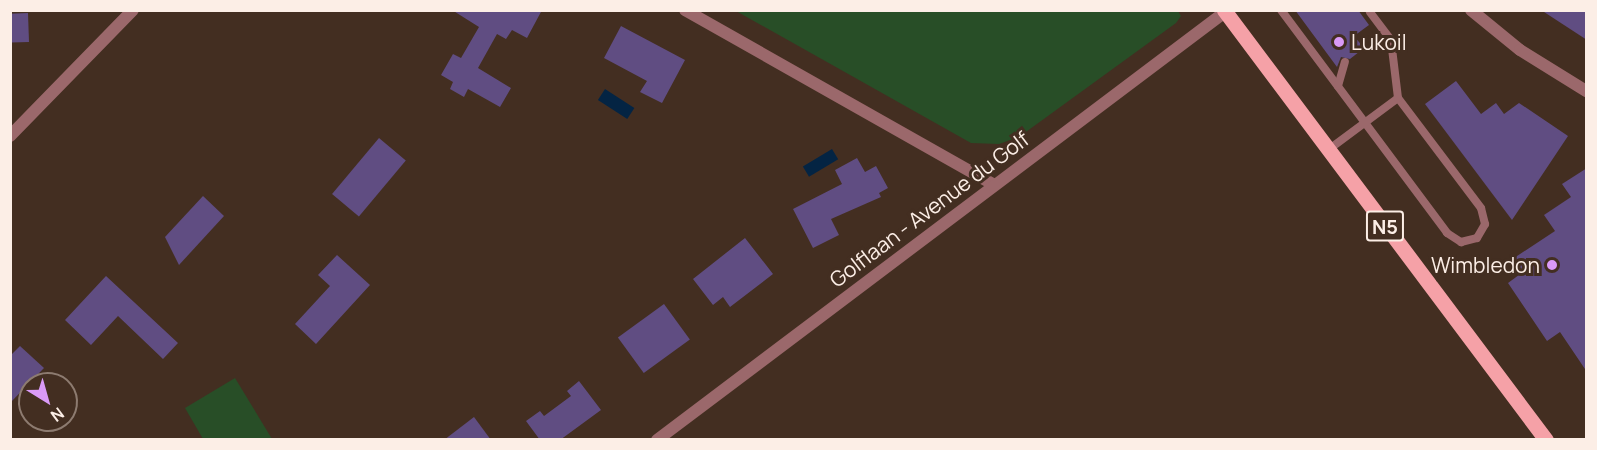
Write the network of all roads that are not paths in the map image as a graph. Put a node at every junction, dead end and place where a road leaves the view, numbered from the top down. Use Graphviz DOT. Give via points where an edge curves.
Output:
graph roads {
  1 [pos="133,10"];
  2 [pos="685,10"];
  3 [pos="1281,10"];
  4 [pos="1471,10"];
  5 [pos="1225,11"];
  6 [pos="1370,12"];
  7 [pos="1345,62"];
  8 [pos="1338,86"];
  9 [pos="1587,91"];
  10 [pos="1398,98"];
  11 [pos="1364,123"];
  12 [pos="10,136"];
  13 [pos="1328,150"];
  14 [pos="994,185"];
  15 [pos="657,440"];
  16 [pos="1546,440"];
  1 -- 12 [label="street"];
  2 -- 14 [label="street"];
  3 -- 8 [label="lane"];
  4 -- 9 [label="street" via="1520,50"];
  5 -- 13 [label="main road, N5"];
  5 -- 14 [label="street, Golflaan - Avenue du Golf"];
  6 -- 10 [label="lane" via="1392,40"];
  7 -- 8 [label="lane"];
  8 -- 11 [label="lane"];
  10 -- 11 [label="lane"];
  10 -- 11 [label="lane" via="1481,208 1485,224 1477,238 1461,242 1447,234"];
  11 -- 13 [label="lane"];
  13 -- 16 [label="main road, N5"];
  14 -- 15 [label="street, Golflaan - Avenue du Golf"];
}
